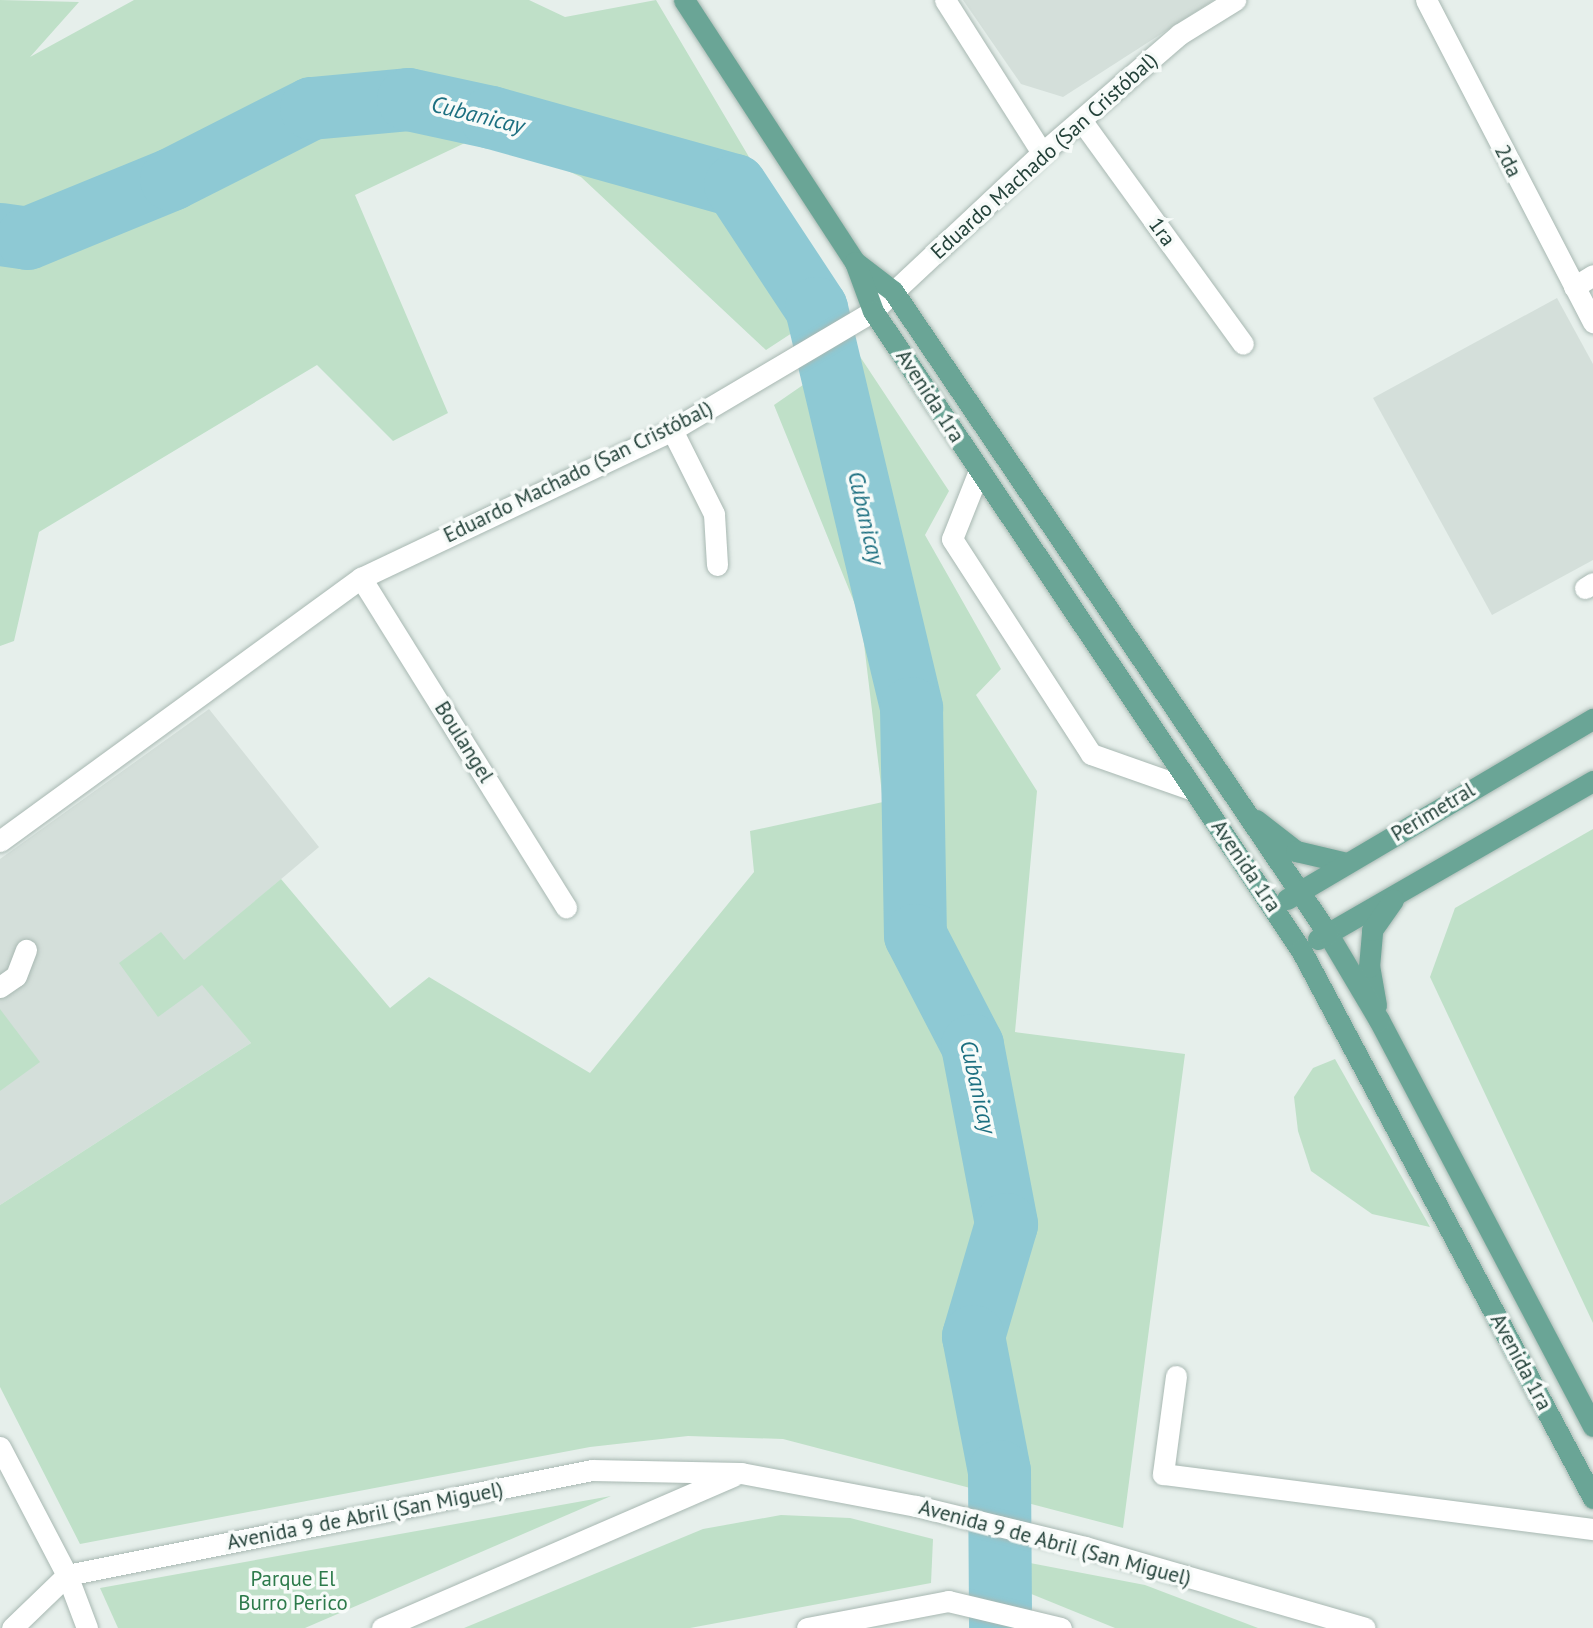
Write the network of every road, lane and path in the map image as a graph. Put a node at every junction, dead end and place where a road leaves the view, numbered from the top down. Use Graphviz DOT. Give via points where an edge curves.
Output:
graph roads {
  1 [pos="684,0"];
  2 [pos="946,0"];
  3 [pos="1235,0"];
  4 [pos="1426,0"];
  5 [pos="1081,120"];
  6 [pos="1042,153"];
  7 [pos="855,262"];
  8 [pos="1593,275"];
  9 [pos="1574,287"];
  10 [pos="893,291"];
  11 [pos="873,311"];
  12 [pos="1593,321"];
  13 [pos="1243,344"];
  14 [pos="672,430"];
  15 [pos="979,471"];
  16 [pos="717,565"];
  17 [pos="361,578"];
  18 [pos="1593,719"];
  19 [pos="1593,781"];
  20 [pos="1194,790"];
  21 [pos="1237,804"];
  22 [pos="0,841"];
  23 [pos="1347,863"];
  24 [pos="1300,891"];
  25 [pos="1396,894"];
  26 [pos="566,907"];
  27 [pos="1274,907"];
  28 [pos="1328,934"];
  29 [pos="26,950"];
  30 [pos="1301,950"];
  31 [pos="0,987"];
  32 [pos="1379,1020"];
  33 [pos="1176,1376"];
  34 [pos="1593,1426"];
  35 [pos="0,1447"];
  36 [pos="741,1473"];
  37 [pos="1593,1498"];
  38 [pos="1593,1529"];
  39 [pos="67,1575"];
  40 [pos="1329,1624"];
  41 [pos="1057,1626"];
  42 [pos="12,1628"];
  43 [pos="87,1628"];
  44 [pos="382,1628"];
  45 [pos="807,1628"];
  46 [pos="1365,1628"];
  1 -- 7 [label="main road, Avenida 1ra"];
  2 -- 6 [label="street"];
  3 -- 5 [label="street, Eduardo Machado (San Cristóbal)" via="1180,34"];
  4 -- 9 [label="street, 2da"];
  5 -- 6 [label="street, Eduardo Machado (San Cristóbal)"];
  5 -- 13 [label="street, 1ra"];
  6 -- 10 [label="street, Eduardo Machado (San Cristóbal)"];
  7 -- 10 [label="main road, Avenida 1ra"];
  7 -- 11 [label="main road, Avenida 1ra"];
  8 -- 9 [label="street"];
  9 -- 12 [label="street, 2da"];
  10 -- 11 [label="street, Eduardo Machado (San Cristóbal)"];
  10 -- 21 [label="main road, Avenida 1ra"];
  11 -- 14 [label="street, Eduardo Machado (San Cristóbal)"];
  11 -- 15 [label="main road, Avenida 1ra"];
  14 -- 16 [label="street" via="714,514"];
  14 -- 17 [label="street, Eduardo Machado (San Cristóbal)"];
  15 -- 20 [label="main road, Avenida 1ra"];
  15 -- 20 [label="street" via="952,539 1091,754"];
  17 -- 22 [label="street, Eduardo Machado (San Cristóbal)"];
  17 -- 26 [label="street, Boulangel"];
  18 -- 23 [label="main road, Perimetral"];
  19 -- 25 [label="main road"];
  20 -- 27 [label="main road, Avenida 1ra"];
  21 -- 23 [label="main road" via="1296,851"];
  21 -- 24 [label="main road, Avenida 1ra"];
  23 -- 24 [label="main road, Perimetral"];
  24 -- 27 [label="main road, Perimetral"];
  24 -- 28 [label="main road, Avenida 1ra"];
  25 -- 28 [label="main road"];
  25 -- 32 [label="main road" via="1373,930 1369,967"];
  27 -- 30 [label="main road, Avenida 1ra"];
  28 -- 30 [label="main road"];
  28 -- 32 [label="main road, Avenida 1ra"];
  29 -- 31 [label="street" via="16,976"];
  30 -- 37 [label="main road, Avenida 1ra"];
  32 -- 34 [label="main road, Avenida 1ra"];
  33 -- 38 [label="street" via="1163,1474"];
  35 -- 39 [label="street"];
  36 -- 39 [label="street, Avenida 9 de Abril (San Miguel)" via="592,1470"];
  36 -- 40 [label="street, Avenida 9 de Abril (San Miguel)" via="916,1506 1085,1547"];
  36 -- 44 [label="street"];
  39 -- 42 [label="street"];
  39 -- 43 [label="street"];
  40 -- 46 [label="street, Avenida 9 de Abril (San Miguel)"];
  41 -- 45 [label="street" via="948,1601"];
}
